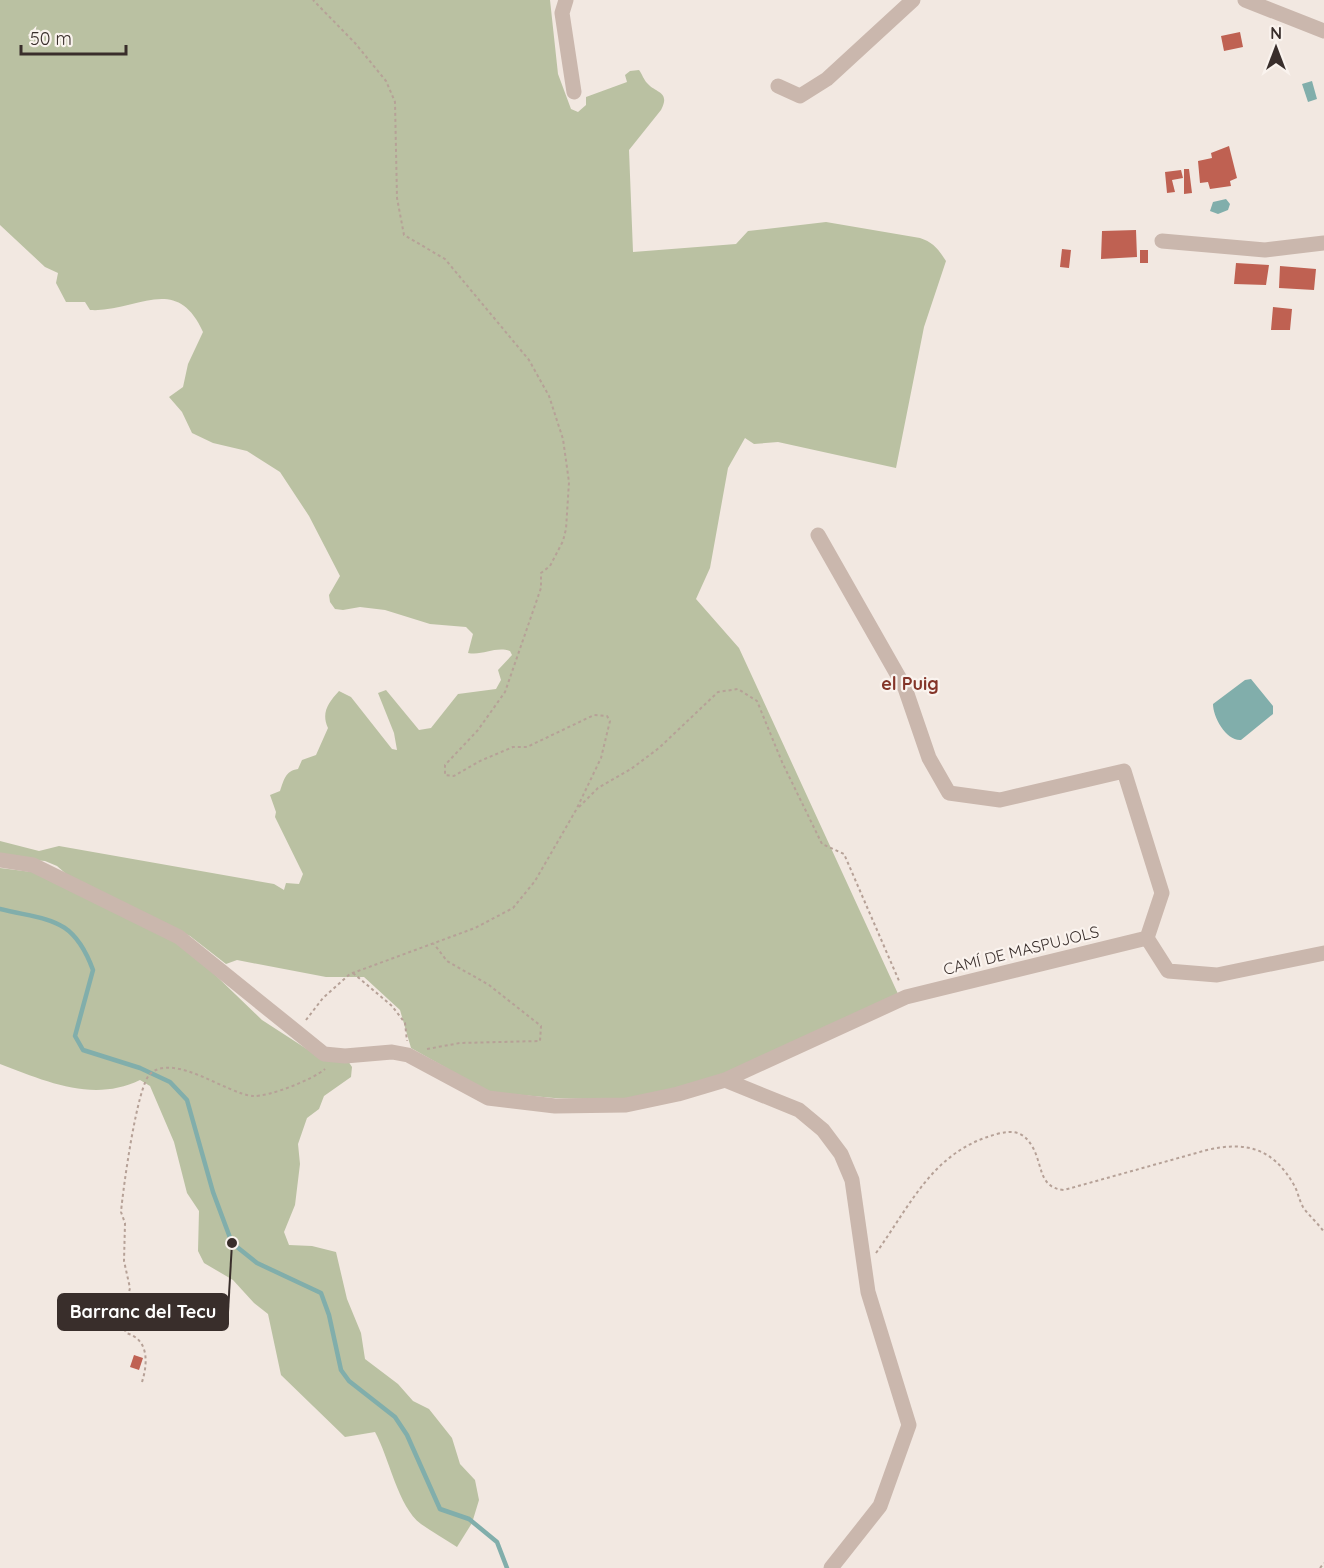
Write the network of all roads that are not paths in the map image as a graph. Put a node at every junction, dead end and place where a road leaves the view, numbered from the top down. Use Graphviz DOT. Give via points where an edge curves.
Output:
graph roads {
  1 [pos="566,0"];
  2 [pos="913,0"];
  3 [pos="1245,0"];
  4 [pos="1324,31"];
  5 [pos="778,87"];
  6 [pos="574,92"];
  7 [pos="1162,241"];
  8 [pos="1324,243"];
  9 [pos="818,535"];
  10 [pos="0,860"];
  11 [pos="1147,938"];
  12 [pos="1324,953"];
  13 [pos="725,1080"];
  14 [pos="831,1568"];
  1 -- 6 [label="street" via="562,13"];
  2 -- 5 [label="street" via="827,79 800,96"];
  3 -- 4 [label="street"];
  7 -- 8 [label="street" via="1265,250"];
  9 -- 11 [label="street" via="905,688 929,758 949,794 1000,800 1124,771 1162,892"];
  10 -- 13 [label="street, CAMÍ DE MASPUJOLS" via="33,865 179,937 324,1053 403,1052 488,1098 555,1106 626,1105"];
  11 -- 12 [label="street" via="1168,971 1187,973 1217,975"];
  11 -- 13 [label="street, CAMÍ DE MASPUJOLS" via="906,996"];
  13 -- 14 [label="street" via="799,1110 823,1130 841,1154 852,1180 865,1274 909,1425 880,1506"];
}
